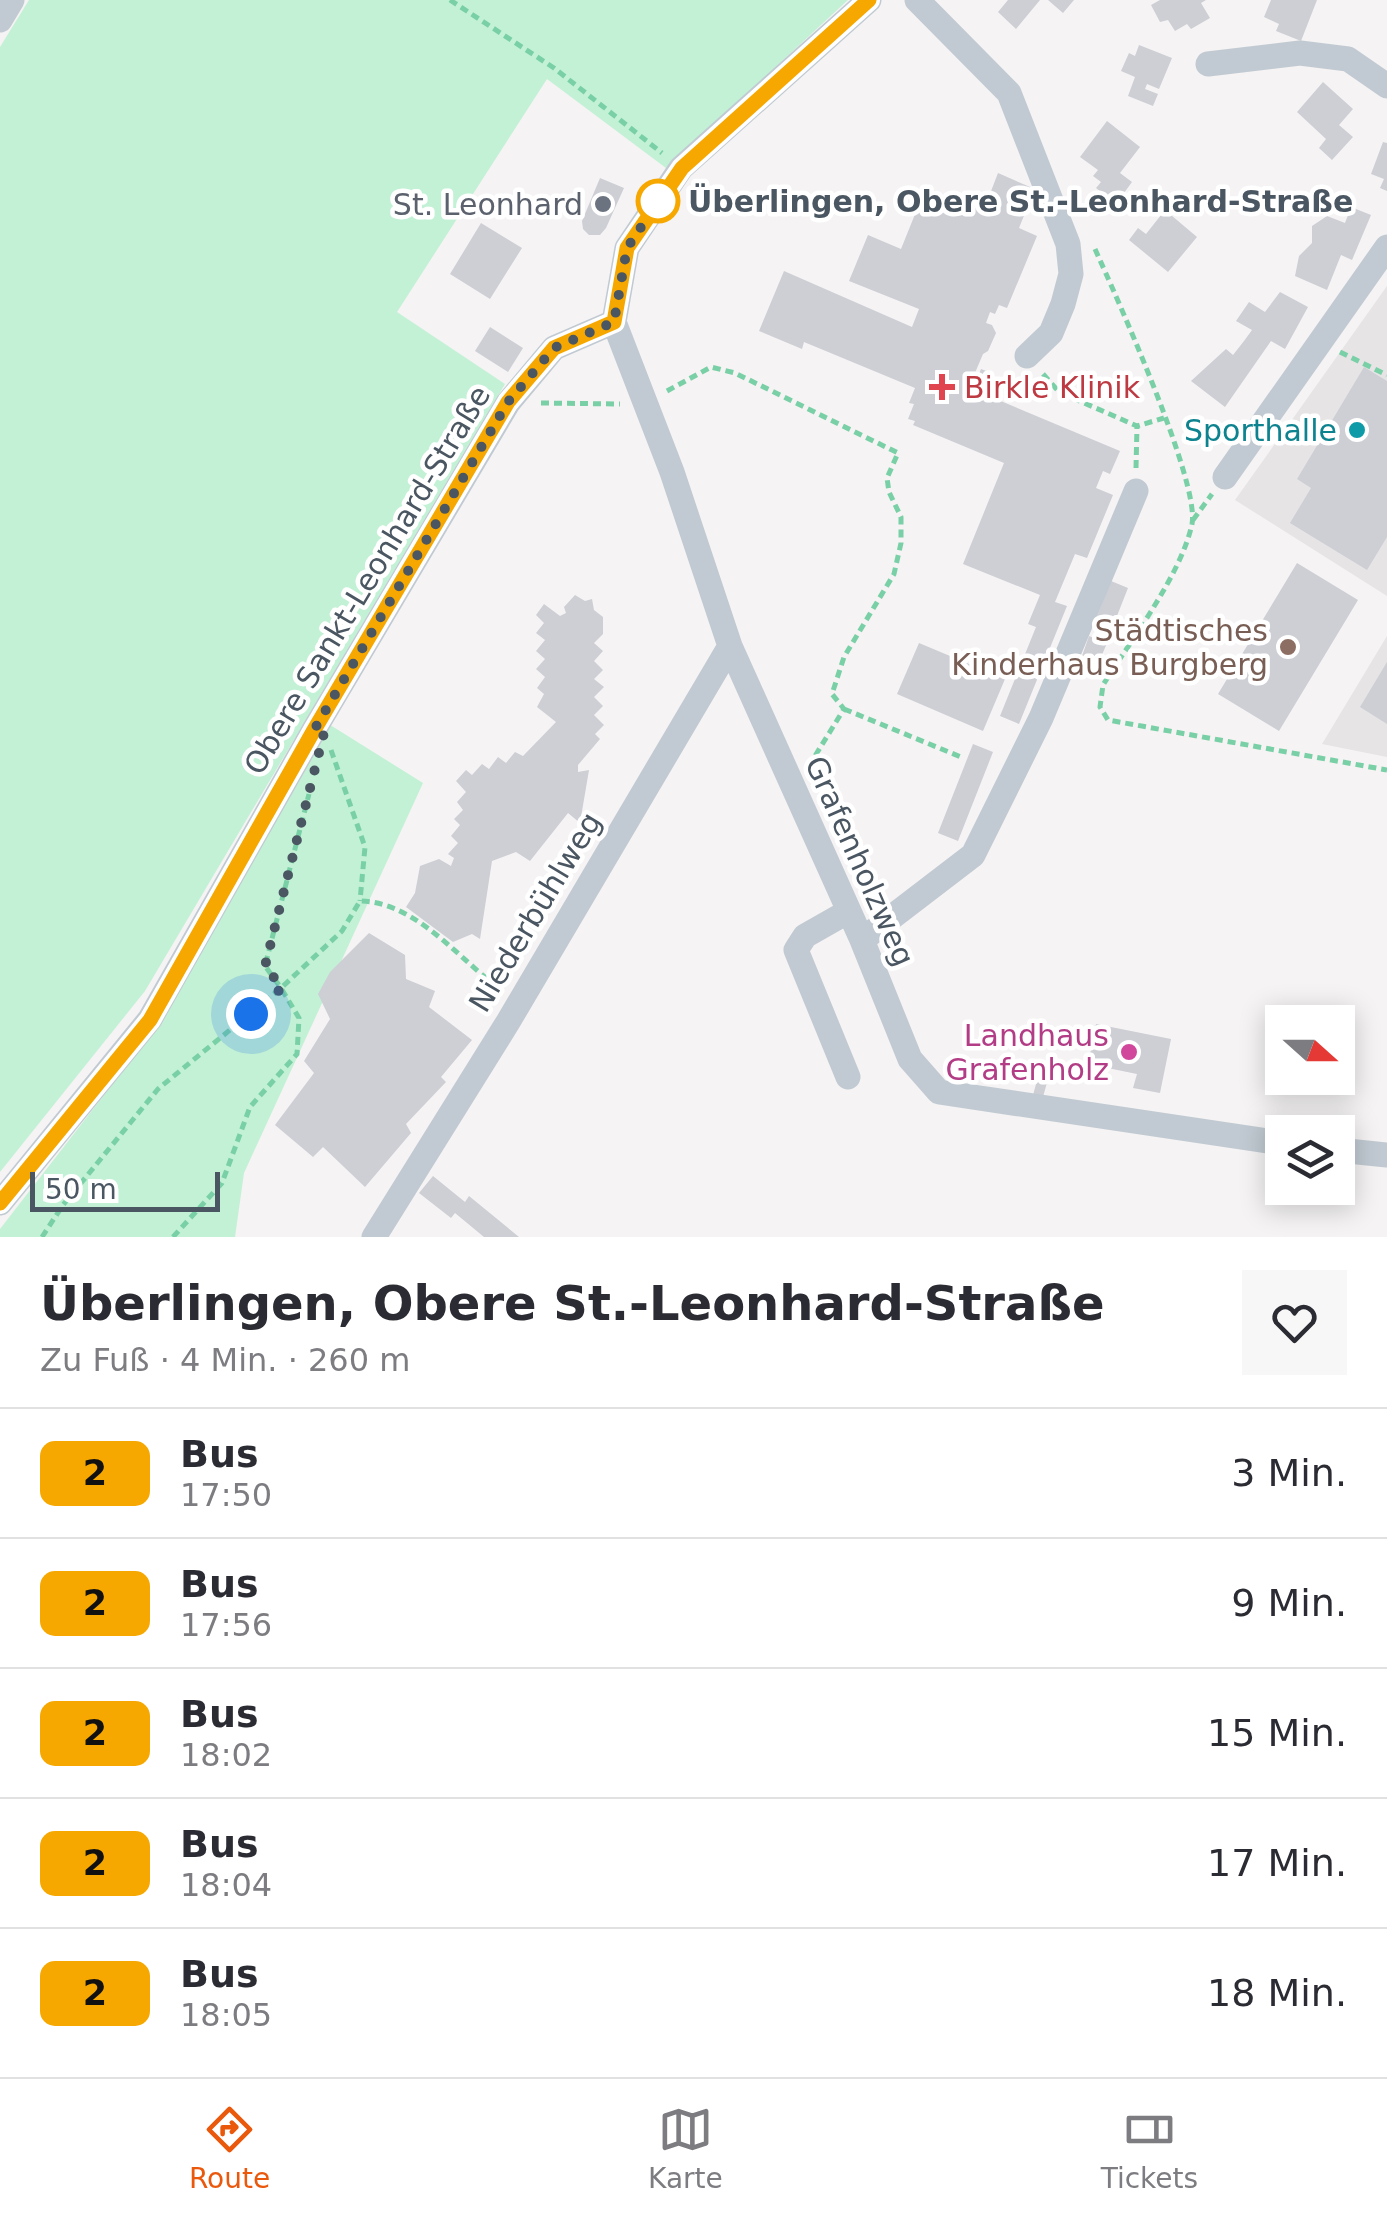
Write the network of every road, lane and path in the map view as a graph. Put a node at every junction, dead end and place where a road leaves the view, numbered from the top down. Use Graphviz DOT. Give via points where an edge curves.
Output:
graph roads {
  1 [pos="12,0"];
  2 [pos="450,0"];
  3 [pos="869,0"];
  4 [pos="917,0"];
  5 [pos="0,20"];
  6 [pos="1208,64"];
  7 [pos="1387,86"];
  8 [pos="682,168"];
  9 [pos="1387,247"];
  10 [pos="614,322"];
  11 [pos="1027,356"];
  12 [pos="1370,365"];
  13 [pos="1387,375"];
  14 [pos="1150,380"];
  15 [pos="508,402"];
  16 [pos="643,404"];
  17 [pos="1164,418"];
  18 [pos="1138,426"];
  19 [pos="1225,477"];
  20 [pos="1136,491"];
  21 [pos="730,646"];
  22 [pos="844,709"];
  23 [pos="314,730"];
  24 [pos="962,758"];
  25 [pos="1387,770"];
  26 [pos="310,790"];
  27 [pos="794,790"];
  28 [pos="360,901"];
  29 [pos="849,911"];
  30 [pos="862,940"];
  31 [pos="486,978"];
  32 [pos="282,988"];
  33 [pos="848,1077"];
  34 [pos="1265,1140"];
  35 [pos="1355,1152"];
  36 [pos="1387,1155"];
  37 [pos="0,1202"];
  38 [pos="42,1237"];
  39 [pos="173,1237"];
  40 [pos="374,1237"];
  1 -- 5 [label="street"];
  2 -- 8 [label="path" via="554,68"];
  3 -- 8 [label="street"];
  4 -- 11 [label="street" via="1009,93 1068,244 1072,274 1050,333"];
  6 -- 7 [label="street" via="1300,54 1348,59"];
  8 -- 10 [label="street" via="627,248"];
  9 -- 19 [label="street"];
  10 -- 15 [label="street, Obere Sankt-Leonhard-Straße" via="554,348"];
  10 -- 16 [label="street, Grafenholzweg"];
  11 -- 18 [label="path" via="1059,392"];
  12 -- 13 [label="path"];
  14 -- 17 [label="path"];
  15 -- 16 [label="path"];
  15 -- 23 [label="street, Obere Sankt-Leonhard-Straße"];
  16 -- 21 [label="street, Grafenholzweg"];
  16 -- 22 [label="path" via="711,367 898,453 887,478 901,516 901,543 894,574 835,680 832,694"];
  17 -- 18 [label="path"];
  17 -- 25 [label="path" via="1193,520 1181,558 1103,685 1100,707 1108,720"];
  18 -- 20 [label="path"];
  20 -- 30 [label="street" via="1041,718 973,855"];
  21 -- 27 [label="street, Grafenholzweg"];
  21 -- 40 [label="street, Niederbühlweg"];
  22 -- 24 [label="path"];
  22 -- 27 [label="path"];
  23 -- 28 [label="path" via="324,733 365,847"];
  23 -- 37 [label="street, Obere Sankt-Leonhard-Straße" via="150,1020"];
  26 -- 32 [label="path" via="265,966"];
  27 -- 29 [label="street, Grafenholzweg"];
  28 -- 31 [label="path" via="380,901 409,914"];
  28 -- 32 [label="path" via="342,930"];
  29 -- 30 [label="street, Grafenholzweg"];
  29 -- 33 [label="street" via="805,936 796,950"];
  30 -- 34 [label="street, Grafenholzweg" via="910,1059 939,1092"];
  32 -- 38 [label="path" via="158,1089"];
  32 -- 39 [label="path" via="300,1018 297,1054 250,1107 222,1183"];
  35 -- 36 [label="street"];
}
